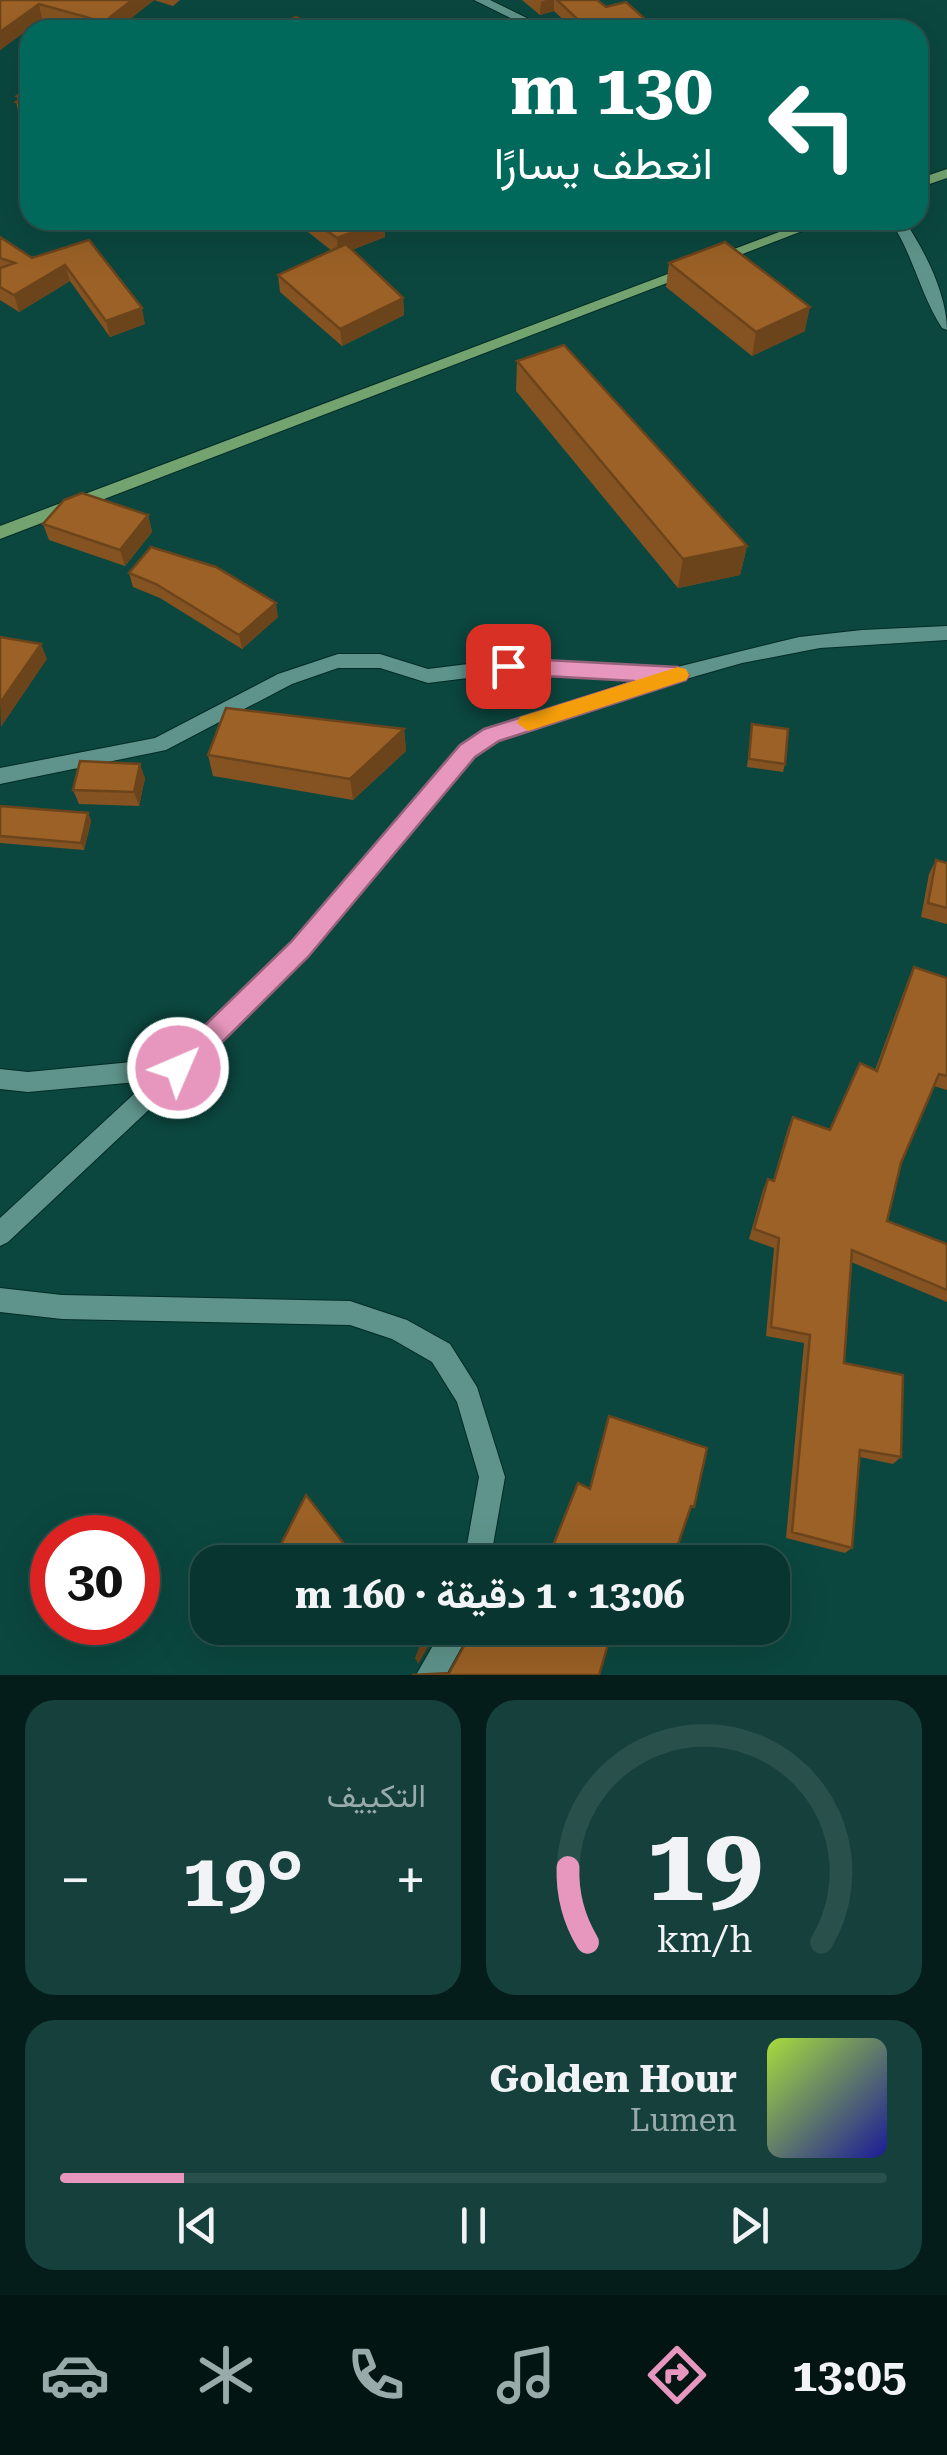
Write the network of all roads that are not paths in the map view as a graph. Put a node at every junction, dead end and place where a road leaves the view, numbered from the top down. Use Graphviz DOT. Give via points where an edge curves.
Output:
graph roads {
  1 [pos="480,0"];
  2 [pos="523,20"];
  3 [pos="798,230"];
  4 [pos="903,230"];
  5 [pos="947,324"];
  6 [pos="0,533"];
  7 [pos="947,633"];
  8 [pos="678,675"];
  9 [pos="0,776"];
  10 [pos="178,1068"];
  11 [pos="0,1079"];
  12 [pos="0,1234"];
  13 [pos="0,1300"];
  14 [pos="480,1545"];
  15 [pos="448,1645"];
  16 [pos="430,1675"];
  1 -- 2 [label="street"];
  3 -- 6 [label="street"];
  4 -- 5 [label="street"];
  7 -- 8 [label="street" via="779,647"];
  8 -- 9 [label="street" via="508,666 428,676 380,662 338,660 160,745"];
  8 -- 10 [label="street" via="491,735 468,751 299,949"];
  10 -- 11 [label="street"];
  10 -- 12 [label="street"];
  13 -- 14 [label="street" via="350,1313 398,1329 441,1353 468,1396 492,1477"];
  15 -- 16 [label="street"];
}
